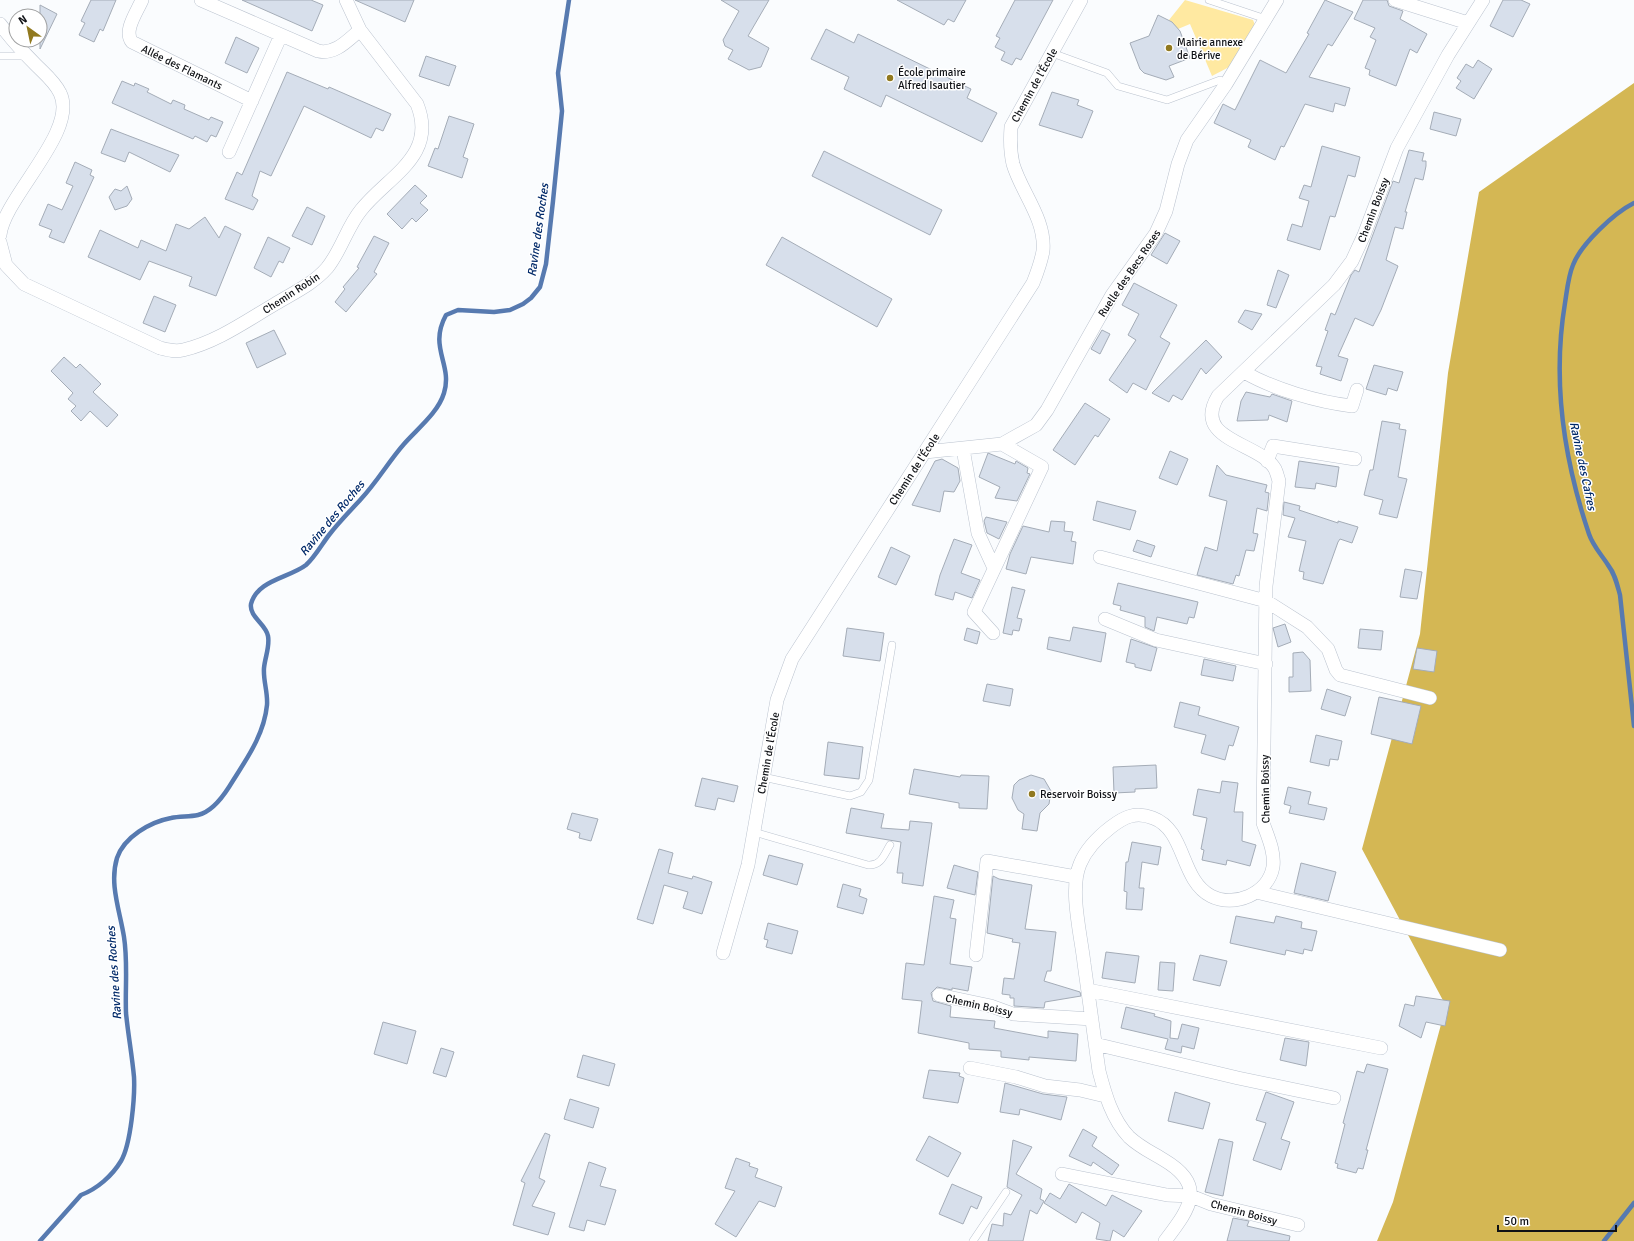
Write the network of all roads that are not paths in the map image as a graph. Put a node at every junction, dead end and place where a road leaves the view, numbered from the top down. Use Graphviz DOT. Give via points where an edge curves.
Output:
graph roads {
  1 [pos="142,0"];
  2 [pos="201,0"];
  3 [pos="346,0"];
  4 [pos="1081,0"];
  5 [pos="1208,0"];
  6 [pos="1277,0"];
  7 [pos="1395,0"];
  8 [pos="1482,0"];
  9 [pos="1266,19"];
  10 [pos="1468,23"];
  11 [pos="0,24"];
  12 [pos="360,30"];
  13 [pos="281,35"];
  14 [pos="1052,53"];
  15 [pos="0,56"];
  16 [pos="27,56"];
  17 [pos="1226,84"];
  18 [pos="252,101"];
  19 [pos="229,152"];
  20 [pos="0,234"];
  21 [pos="0,242"];
  22 [pos="1244,372"];
  23 [pos="1357,390"];
  24 [pos="1002,444"];
  25 [pos="963,449"];
  26 [pos="925,452"];
  27 [pos="1354,459"];
  28 [pos="1267,461"];
  29 [pos="1100,557"];
  30 [pos="994,568"];
  31 [pos="1266,601"];
  32 [pos="1105,619"];
  33 [pos="993,633"];
  34 [pos="892,645"];
  35 [pos="1266,664"];
  36 [pos="1430,698"];
  37 [pos="763,777"];
  38 [pos="754,832"];
  39 [pos="890,845"];
  40 [pos="1076,877"];
  41 [pos="1256,892"];
  42 [pos="1500,950"];
  43 [pos="723,953"];
  44 [pos="976,955"];
  45 [pos="1088,990"];
  46 [pos="939,996"];
  47 [pos="1092,1019"];
  48 [pos="1096,1044"];
  49 [pos="1381,1048"];
  50 [pos="970,1068"];
  51 [pos="1105,1096"];
  52 [pos="1334,1098"];
  53 [pos="1062,1174"];
  54 [pos="1006,1192"];
  55 [pos="1191,1196"];
  56 [pos="1298,1225"];
  57 [pos="973,1241"];
  58 [pos="1165,1241"];
  1 -- 18 [label="street, Allée des Flamants" via="128,31 132,42"];
  2 -- 13 [label="street"];
  3 -- 12 [label="street, Chemin Robin"];
  4 -- 14 [label="street, Chemin de l'École"];
  5 -- 9 [label="lane"];
  6 -- 9 [label="street, Ruelle des Becs Roses"];
  7 -- 10 [label="street"];
  8 -- 10 [label="street, Chemin Boissy"];
  9 -- 17 [label="street, Ruelle des Becs Roses"];
  10 -- 22 [label="street, Chemin Boissy" via="1397,148 1352,261 1334,285"];
  11 -- 16 [label="street"];
  12 -- 13 [label="street" via="326,53"];
  12 -- 21 [label="street, Chemin Robin" via="417,104 422,117 422,132 416,153 404,170 376,193 360,211 329,266 308,284 230,331 182,350 160,348 24,284 6,265"];
  13 -- 18 [label="street"];
  14 -- 17 [label="lane" via="1107,73 1118,86 1167,100 1220,80"];
  14 -- 26 [label="street, Chemin de l'École" via="1011,127 1013,165 1040,228 1043,249 1034,283"];
  15 -- 16 [label="lane"];
  16 -- 20 [label="street" via="54,83 61,94 62,116 40,164 7,211"];
  17 -- 24 [label="street, Ruelle des Becs Roses" via="1183,148 1166,211 1156,233 1112,295 1047,410 1036,425"];
  18 -- 19 [label="street"];
  22 -- 23 [label="street" via="1257,380 1335,404 1352,406"];
  22 -- 28 [label="street, Chemin Boissy" via="1218,396 1212,406 1211,416 1223,434"];
  24 -- 25 [label="street, Ruelle des Becs Roses"];
  24 -- 30 [label="street" via="1042,467"];
  25 -- 26 [label="street, Ruelle des Becs Roses"];
  25 -- 30 [label="street" via="978,533"];
  26 -- 37 [label="street, Chemin de l'École" via="792,659 777,700"];
  27 -- 28 [label="street" via="1273,446"];
  28 -- 31 [label="street, Chemin Boissy" via="1276,469 1279,481 1267,568"];
  29 -- 31 [label="street"];
  30 -- 33 [label="street" via="974,612"];
  31 -- 35 [label="street, Chemin Boissy"];
  31 -- 36 [label="street" via="1307,627 1328,649 1340,675"];
  32 -- 35 [label="street" via="1156,640"];
  34 -- 37 [label="lane" via="869,780 861,792 850,796"];
  35 -- 41 [label="street, Chemin Boissy" via="1263,823 1273,854 1273,867 1268,881"];
  37 -- 38 [label="street, Chemin de l'École"];
  38 -- 39 [label="lane" via="875,866"];
  38 -- 43 [label="street, Chemin de l'École" via="748,865"];
  40 -- 41 [label="street, Chemin Boissy" via="1080,864 1095,841 1120,821 1129,816 1141,815 1161,822 1178,843 1193,878 1210,896 1224,900 1243,899"];
  40 -- 44 [label="street" via="987,861"];
  40 -- 45 [label="street, Chemin Boissy"];
  41 -- 42 [label="street"];
  45 -- 47 [label="street, Chemin Boissy"];
  45 -- 49 [label="street"];
  46 -- 47 [label="street, Chemin Boissy" via="991,1006 1013,1014"];
  47 -- 48 [label="street, Chemin Boissy"];
  48 -- 51 [label="street, Chemin Boissy"];
  48 -- 52 [label="street"];
  50 -- 51 [label="street" via="1045,1086"];
  51 -- 55 [label="street, Chemin Boissy" via="1115,1118 1128,1136 1146,1151 1179,1171 1190,1184"];
  53 -- 55 [label="street, Chemin Boissy" via="1167,1195"];
  54 -- 57 [label="lane"];
  55 -- 56 [label="street, Chemin Boissy" via="1211,1204"];
  55 -- 58 [label="street" via="1182,1219"];
}
